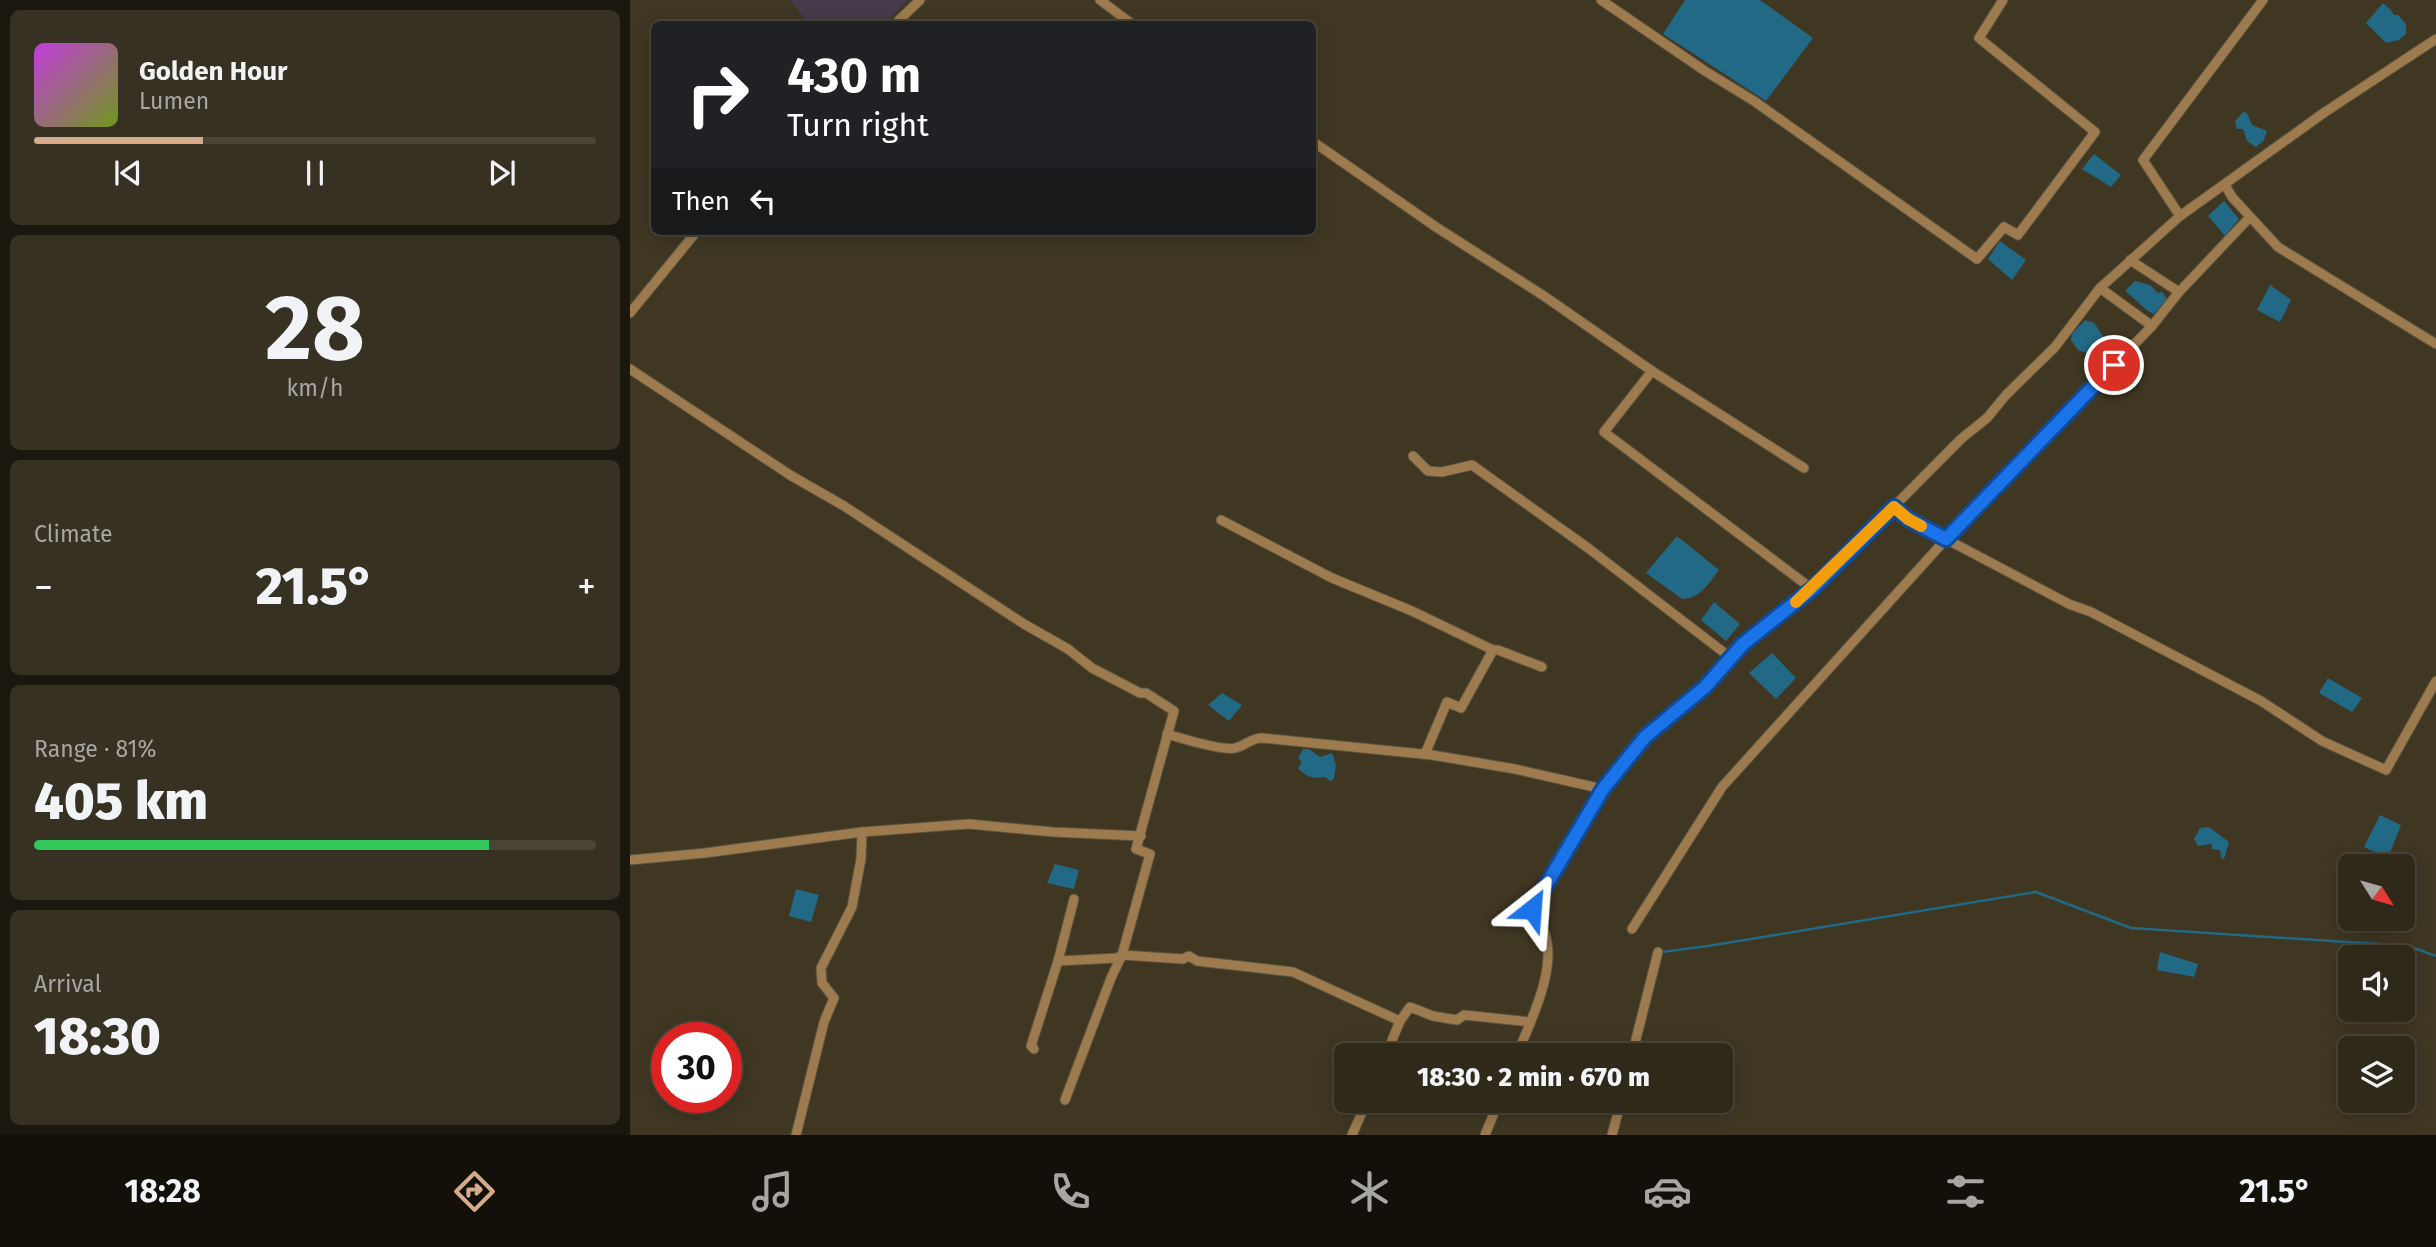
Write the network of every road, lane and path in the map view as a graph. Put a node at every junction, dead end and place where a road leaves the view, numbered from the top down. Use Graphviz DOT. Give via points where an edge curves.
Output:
graph roads {
  1 [pos="920,0"];
  2 [pos="1100,0"];
  3 [pos="1601,0"];
  4 [pos="2003,0"];
  5 [pos="2263,0"];
  6 [pos="898,21"];
  7 [pos="1128,21"];
  8 [pos="2436,39"];
  9 [pos="1316,144"];
  10 [pos="2225,185"];
  11 [pos="2180,216"];
  12 [pos="2250,217"];
  13 [pos="694,235"];
  14 [pos="2130,260"];
  15 [pos="2100,288"];
  16 [pos="2179,292"];
  17 [pos="630,313"];
  18 [pos="2152,326"];
  19 [pos="2436,344"];
  20 [pos="630,369"];
  21 [pos="1652,371"];
  22 [pos="1413,456"];
  23 [pos="1804,468"];
  24 [pos="1894,507"];
  25 [pos="1221,520"];
  26 [pos="1946,539"];
  27 [pos="1812,589"];
  28 [pos="1493,650"];
  29 [pos="1731,658"];
  30 [pos="1542,667"];
  31 [pos="2436,681"];
  32 [pos="1167,734"];
  33 [pos="1424,754"];
  34 [pos="1603,789"];
  35 [pos="862,832"];
  36 [pos="1141,836"];
  37 [pos="630,860"];
  38 [pos="1074,899"];
  39 [pos="1632,929"];
  40 [pos="1658,952"];
  41 [pos="1122,955"];
  42 [pos="1058,961"];
  43 [pos="1400,1021"];
  44 [pos="1530,1022"];
  45 [pos="1391,1043"];
  46 [pos="1522,1043"];
  47 [pos="1635,1043"];
  48 [pos="1034,1049"];
  49 [pos="1065,1100"];
  50 [pos="1362,1113"];
  51 [pos="1494,1113"];
  52 [pos="1618,1113"];
  53 [pos="796,1135"];
  54 [pos="1352,1135"];
  55 [pos="1485,1135"];
  56 [pos="1612,1135"];
  1 -- 6 [label="street"];
  2 -- 7 [label="street"];
  3 -- 4 [label="street" via="1754,100 1978,259 2004,227 2018,235 2095,132 1979,38"];
  5 -- 11 [label="street" via="2143,160"];
  8 -- 10 [label="street"];
  9 -- 21 [label="street"];
  10 -- 11 [label="street"];
  10 -- 12 [label="street"];
  11 -- 14 [label="street"];
  12 -- 16 [label="street"];
  12 -- 19 [label="street" via="2278,247"];
  13 -- 17 [label="street"];
  14 -- 15 [label="street"];
  14 -- 16 [label="street"];
  15 -- 18 [label="street"];
  15 -- 24 [label="street" via="2055,347"];
  16 -- 18 [label="street"];
  18 -- 26 [label="street"];
  20 -- 32 [label="street" via="1092,668 1174,711"];
  21 -- 23 [label="street"];
  21 -- 27 [label="street" via="1604,432"];
  22 -- 29 [label="street" via="1428,471 1472,465"];
  24 -- 26 [label="street"];
  24 -- 27 [label="street"];
  25 -- 28 [label="street" via="1332,578"];
  26 -- 31 [label="street" via="2261,701 2322,741 2386,770"];
  26 -- 39 [label="street" via="1722,787"];
  27 -- 29 [label="street"];
  28 -- 30 [label="street"];
  28 -- 33 [label="street" via="1461,708 1447,702"];
  29 -- 34 [label="street" via="1705,687 1645,737"];
  32 -- 33 [label="street" via="1235,748 1262,738"];
  32 -- 36 [label="street"];
  33 -- 34 [label="street"];
  34 -- 44 [label="street" via="1532,909 1545,934 1548,954 1544,984"];
  35 -- 36 [label="street" via="970,824"];
  35 -- 37 [label="street"];
  35 -- 53 [label="street" via="852,907 821,968 822,984 834,998"];
  36 -- 41 [label="street" via="1136,849 1150,854"];
  38 -- 42 [label="street"];
  40 -- 47 [label="street"];
  41 -- 42 [label="street"];
  41 -- 43 [label="street" via="1189,956 1197,961 1293,972"];
  41 -- 49 [label="street"];
  42 -- 48 [label="street" via="1031,1046"];
  43 -- 44 [label="street" via="1410,1007 1445,1019 1464,1015"];
  43 -- 45 [label="street"];
  44 -- 46 [label="street"];
  50 -- 54 [label="street"];
  51 -- 55 [label="street"];
  52 -- 56 [label="street"];
}
